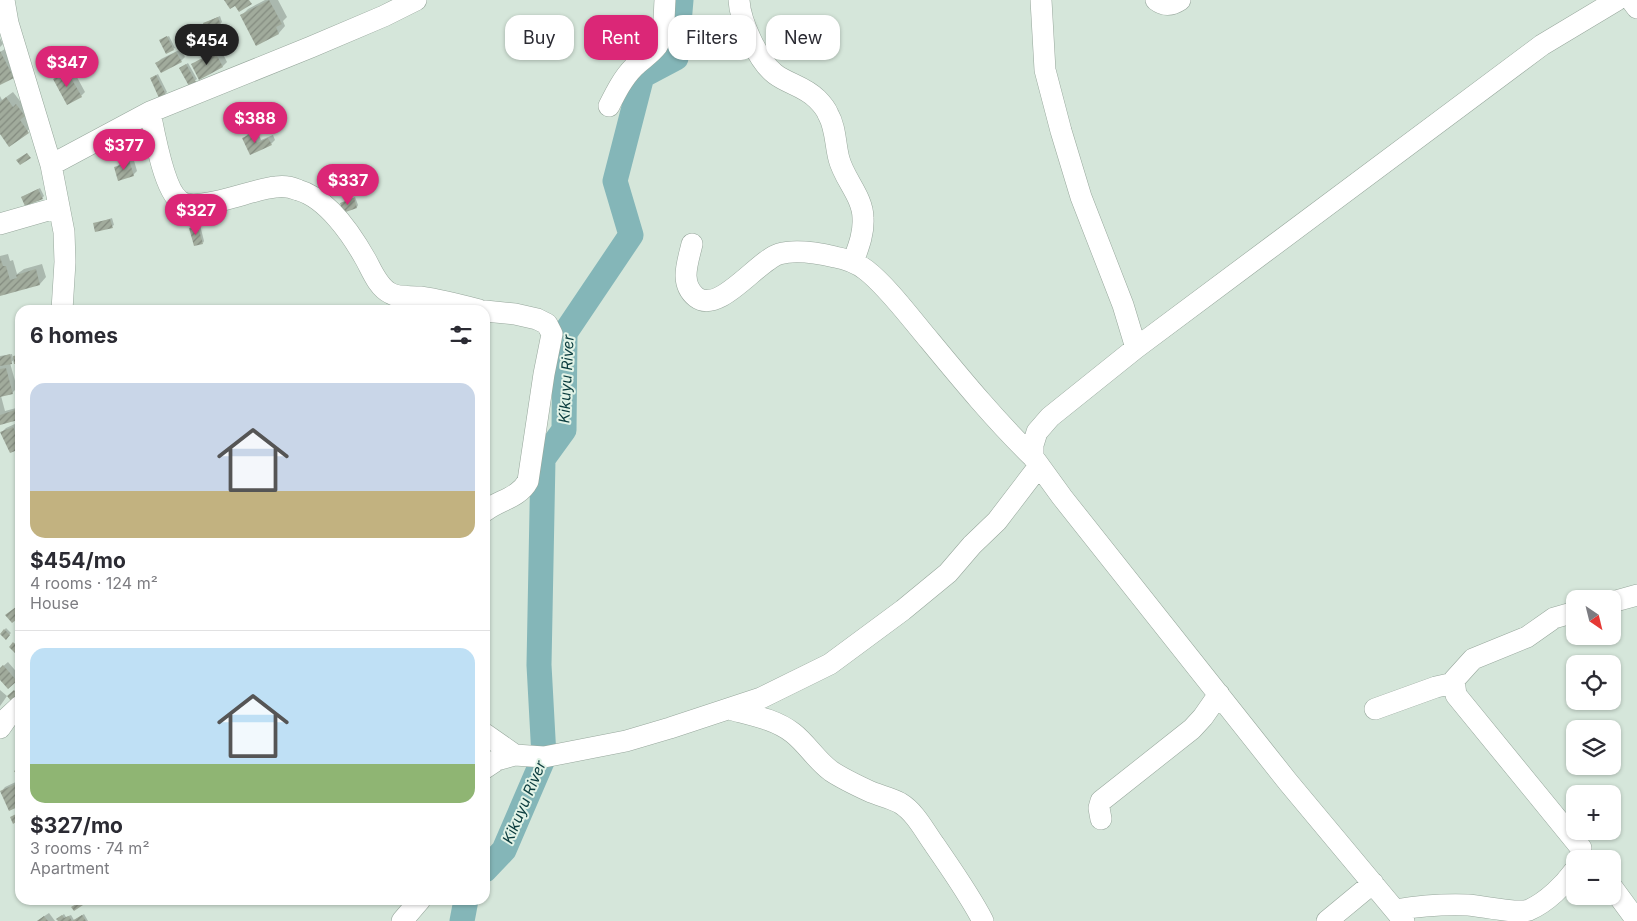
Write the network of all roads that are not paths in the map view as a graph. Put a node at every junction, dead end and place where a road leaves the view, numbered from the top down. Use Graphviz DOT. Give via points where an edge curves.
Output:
graph roads {
  1 [pos="4,0"];
  2 [pos="416,0"];
  3 [pos="665,0"];
  4 [pos="739,0"];
  5 [pos="1041,0"];
  6 [pos="1156,0"];
  7 [pos="1180,0"];
  8 [pos="1617,0"];
  9 [pos="1631,0"];
  10 [pos="1637,8"];
  11 [pos="609,106"];
  12 [pos="150,112"];
  13 [pos="51,165"];
  14 [pos="59,207"];
  15 [pos="0,224"];
  16 [pos="692,244"];
  17 [pos="853,262"];
  18 [pos="62,305"];
  19 [pos="460,305"];
  20 [pos="490,312"];
  21 [pos="1136,348"];
  22 [pos="1036,462"];
  23 [pos="490,508"];
  24 [pos="1637,595"];
  25 [pos="1621,599"];
  26 [pos="1566,615"];
  27 [pos="1454,683"];
  28 [pos="1219,694"];
  29 [pos="729,709"];
  30 [pos="1375,709"];
  31 [pos="15,711"];
  32 [pos="0,728"];
  33 [pos="490,738"];
  34 [pos="515,755"];
  35 [pos="490,765"];
  36 [pos="1101,819"];
  37 [pos="1581,850"];
  38 [pos="1566,880"];
  39 [pos="1374,883"];
  40 [pos="1621,899"];
  41 [pos="416,905"];
  42 [pos="1400,915"];
  43 [pos="402,921"];
  44 [pos="983,921"];
  45 [pos="1327,921"];
  46 [pos="1637,921"];
  1 -- 13 [label="street"];
  2 -- 12 [label="street" via="311,47"];
  3 -- 11 [label="street" via="657,46 625,77"];
  4 -- 17 [label="street" via="752,42 762,61 775,74 805,89 828,114 839,160 864,217"];
  5 -- 21 [label="street" via="1046,70 1061,131 1081,197 1124,305"];
  6 -- 7 [label="street" via="1163,5"];
  8 -- 21 [label="street" via="1542,45"];
  9 -- 10 [label="street"];
  12 -- 13 [label="street"];
  12 -- 19 [label="street" via="161,160 177,200 190,205 216,202 274,187 300,190 328,209 343,225 376,279 390,294"];
  13 -- 14 [label="street"];
  14 -- 15 [label="street"];
  14 -- 18 [label="street" via="64,232"];
  16 -- 17 [label="street" via="685,280 688,290 698,299 710,301 720,298 760,265 778,255 797,252"];
  17 -- 22 [label="street" via="880,284"];
  20 -- 23 [label="street" via="536,319 547,324 552,334 528,481 518,493"];
  21 -- 22 [label="street" via="1050,417 1037,432 1033,446"];
  22 -- 28 [label="street"];
  22 -- 29 [label="street" via="997,521 948,573 903,610 830,664 761,698"];
  24 -- 25 [label="street"];
  26 -- 27 [label="street" via="1554,618 1526,637 1473,659"];
  27 -- 30 [label="street"];
  27 -- 37 [label="street" via="1456,695"];
  28 -- 36 [label="street" via="1192,729 1101,801"];
  28 -- 39 [label="street"];
  29 -- 34 [label="street" via="626,741 544,757"];
  29 -- 44 [label="street" via="779,724 830,770 906,808 952,869"];
  31 -- 32 [label="street"];
  33 -- 34 [label="street"];
  34 -- 35 [label="street"];
  38 -- 42 [label="street" via="1555,892 1528,910 1443,904 1422,905"];
  39 -- 42 [label="street"];
  39 -- 45 [label="street"];
  40 -- 46 [label="street"];
  41 -- 43 [label="street"];
}
